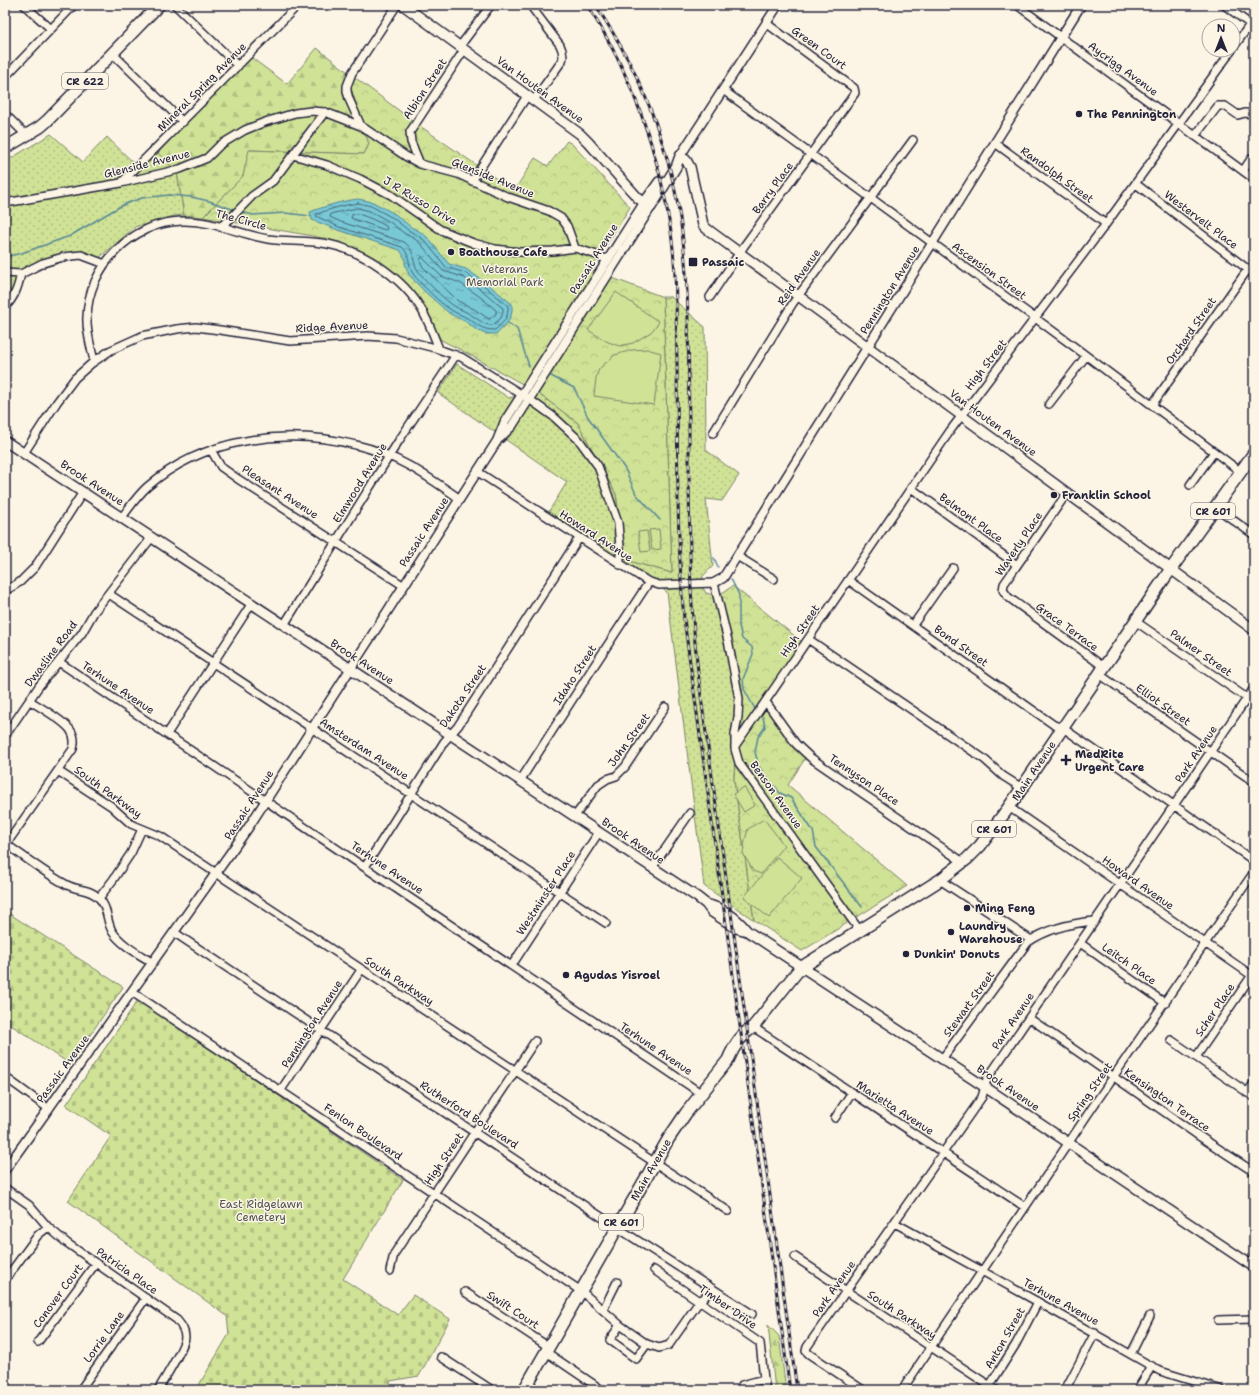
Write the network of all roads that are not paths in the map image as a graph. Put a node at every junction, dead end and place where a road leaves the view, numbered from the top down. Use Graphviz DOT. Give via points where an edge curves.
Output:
graph roads {
  1 [pos="24,5"];
  2 [pos="74,5"];
  3 [pos="159,5"];
  4 [pos="174,5"];
  5 [pos="298,5"];
  6 [pos="397,5"];
  7 [pos="403,5"];
  8 [pos="491,5"];
  9 [pos="530,5"];
  10 [pos="778,5"];
  11 [pos="1018,5"];
  12 [pos="1081,5"];
  13 [pos="1224,5"];
  14 [pos="766,23"];
  15 [pos="1253,24"];
  16 [pos="51,30"];
  17 [pos="1061,37"];
  18 [pos="1241,38"];
  19 [pos="462,48"];
  20 [pos="112,53"];
  21 [pos="1226,58"];
  22 [pos="238,66"];
  23 [pos="5,77"];
  24 [pos="723,90"];
  25 [pos="855,93"];
  26 [pos="530,98"];
  27 [pos="325,112"];
  28 [pos="5,114"];
  29 [pos="1254,114"];
  30 [pos="183,122"];
  31 [pos="1179,124"];
  32 [pos="361,126"];
  33 [pos="26,135"];
  34 [pos="1195,136"];
  35 [pos="913,140"];
  36 [pos="995,143"];
  37 [pos="5,148"];
  38 [pos="811,154"];
  39 [pos="293,155"];
  40 [pos="680,156"];
  41 [pos="1254,158"];
  42 [pos="420,164"];
  43 [pos="1243,171"];
  44 [pos="1254,179"];
  45 [pos="472,181"];
  46 [pos="121,183"];
  47 [pos="1136,184"];
  48 [pos="871,197"];
  49 [pos="5,203"];
  50 [pos="647,205"];
  51 [pos="1106,224"];
  52 [pos="220,226"];
  53 [pos="932,243"];
  54 [pos="575,248"];
  55 [pos="740,252"];
  56 [pos="608,260"];
  57 [pos="105,264"];
  58 [pos="615,264"];
  59 [pos="1251,271"];
  60 [pos="5,273"];
  61 [pos="21,274"];
  62 [pos="798,296"];
  63 [pos="710,297"];
  64 [pos="5,307"];
  65 [pos="1035,319"];
  66 [pos="868,347"];
  67 [pos="439,349"];
  68 [pos="456,355"];
  69 [pos="1086,356"];
  70 [pos="94,361"];
  71 [pos="526,397"];
  72 [pos="1049,404"];
  73 [pos="1152,405"];
  74 [pos="961,415"];
  75 [pos="713,433"];
  76 [pos="5,441"];
  77 [pos="211,450"];
  78 [pos="1214,452"];
  79 [pos="24,453"];
  80 [pos="1254,453"];
  81 [pos="389,457"];
  82 [pos="478,472"];
  83 [pos="1241,472"];
  84 [pos="1190,485"];
  85 [pos="911,488"];
  86 [pos="83,492"];
  87 [pos="1067,493"];
  88 [pos="460,499"];
  89 [pos="1215,507"];
  90 [pos="122,518"];
  91 [pos="1254,536"];
  92 [pos="152,537"];
  93 [pos="579,538"];
  94 [pos="336,542"];
  95 [pos="737,556"];
  96 [pos="620,565"];
  97 [pos="1017,565"];
  98 [pos="953,568"];
  99 [pos="1171,569"];
  100 [pos="774,579"];
  101 [pos="848,580"];
  102 [pos="649,582"];
  103 [pos="714,583"];
  104 [pos="404,586"];
  105 [pos="6,590"];
  106 [pos="109,594"];
  107 [pos="252,603"];
  108 [pos="1017,604"];
  109 [pos="1135,621"];
  110 [pos="284,625"];
  111 [pos="913,625"];
  112 [pos="1254,630"];
  113 [pos="808,639"];
  114 [pos="59,662"];
  115 [pos="213,663"];
  116 [pos="351,669"];
  117 [pos="1102,671"];
  118 [pos="1254,688"];
  119 [pos="1247,698"];
  120 [pos="30,701"];
  121 [pos="766,702"];
  122 [pos="1254,703"];
  123 [pos="666,707"];
  124 [pos="739,716"];
  125 [pos="754,720"];
  126 [pos="313,728"];
  127 [pos="1063,728"];
  128 [pos="167,734"];
  129 [pos="450,735"];
  130 [pos="5,736"];
  131 [pos="735,746"];
  132 [pos="1210,752"];
  133 [pos="58,770"];
  134 [pos="520,780"];
  135 [pos="1254,782"];
  136 [pos="1022,788"];
  137 [pos="412,793"];
  138 [pos="266,800"];
  139 [pos="1174,806"];
  140 [pos="1009,807"];
  141 [pos="690,813"];
  142 [pos="575,816"];
  143 [pos="142,829"];
  144 [pos="599,832"];
  145 [pos="5,845"];
  146 [pos="1254,861"];
  147 [pos="963,862"];
  148 [pos="365,867"];
  149 [pos="652,868"];
  150 [pos="1254,872"];
  151 [pos="217,874"];
  152 [pos="940,880"];
  153 [pos="1120,884"];
  154 [pos="560,892"];
  155 [pos="99,898"];
  156 [pos="1095,921"];
  157 [pos="606,923"];
  158 [pos="860,930"];
  159 [pos="174,933"];
  160 [pos="1031,940"];
  161 [pos="1080,943"];
  162 [pos="1206,943"];
  163 [pos="153,963"];
  164 [pos="512,965"];
  165 [pos="802,967"];
  166 [pos="361,970"];
  167 [pos="1253,976"];
  168 [pos="132,992"];
  169 [pos="1165,1003"];
  170 [pos="1029,1018"];
  171 [pos="753,1027"];
  172 [pos="321,1030"];
  173 [pos="1171,1040"];
  174 [pos="535,1041"];
  175 [pos="1196,1057"];
  176 [pos="942,1059"];
  177 [pos="515,1072"];
  178 [pos="5,1077"];
  179 [pos="1114,1077"];
  180 [pos="1254,1083"];
  181 [pos="985,1087"];
  182 [pos="281,1090"];
  183 [pos="852,1092"];
  184 [pos="1247,1093"];
  185 [pos="702,1094"];
  186 [pos="1254,1097"];
  187 [pos="49,1109"];
  188 [pos="835,1118"];
  189 [pos="475,1132"];
  190 [pos="1068,1143"];
  191 [pos="943,1153"];
  192 [pos="654,1163"];
  193 [pos="5,1170"];
  194 [pos="1254,1172"];
  195 [pos="5,1188"];
  196 [pos="434,1193"];
  197 [pos="1025,1206"];
  198 [pos="728,1211"];
  199 [pos="894,1223"];
  200 [pos="48,1227"];
  201 [pos="618,1228"];
  202 [pos="1240,1256"];
  203 [pos="795,1257"];
  204 [pos="1254,1258"];
  205 [pos="96,1263"];
  206 [pos="1254,1267"];
  207 [pos="654,1270"];
  208 [pos="982,1270"];
  209 [pos="390,1272"];
  210 [pos="5,1280"];
  211 [pos="617,1282"];
  212 [pos="708,1289"];
  213 [pos="581,1291"];
  214 [pos="845,1291"];
  215 [pos="465,1292"];
  216 [pos="146,1298"];
  217 [pos="700,1300"];
  218 [pos="1038,1302"];
  219 [pos="603,1310"];
  220 [pos="752,1314"];
  221 [pos="1150,1316"];
  222 [pos="1254,1319"];
  223 [pos="1218,1320"];
  224 [pos="620,1326"];
  225 [pos="1095,1334"];
  226 [pos="38,1342"];
  227 [pos="647,1344"];
  228 [pos="930,1347"];
  229 [pos="547,1349"];
  230 [pos="1131,1354"];
  231 [pos="441,1357"];
  232 [pos="1152,1366"];
  233 [pos="764,1379"];
  234 [pos="990,1386"];
  235 [pos="1204,1387"];
  236 [pos="80,1390"];
  237 [pos="158,1390"];
  238 [pos="492,1390"];
  239 [pos="524,1390"];
  240 [pos="602,1390"];
  241 [pos="746,1390"];
  242 [pos="766,1390"];
  243 [pos="863,1390"];
  244 [pos="902,1390"];
  245 [pos="996,1390"];
  246 [pos="1065,1390"];
  247 [pos="1137,1390"];
  248 [pos="1222,1390"];
  1 -- 16 [label="street"];
  2 -- 16 [label="street"];
  3 -- 20 [label="main road, CR 622"];
  4 -- 22 [label="street"];
  5 -- 22 [label="street, Mineral Spring Avenue"];
  6 -- 32 [label="street" via="352,73 347,86 349,99"];
  7 -- 19 [label="main road, Van Houten Avenue"];
  8 -- 19 [label="street, Albion Street"];
  9 -- 26 [label="street" via="560,45 563,57"];
  10 -- 14 [label="street, Passaic Avenue"];
  11 -- 17 [label="street, Aycrigg Avenue"];
  12 -- 17 [label="street, Pennington Avenue"];
  13 -- 15 [label="street"];
  14 -- 24 [label="street, Passaic Avenue"];
  14 -- 25 [label="street, Green Court" via="854,88"];
  15 -- 18 [label="street, High Street"];
  16 -- 23 [label="street"];
  17 -- 31 [label="street, Aycrigg Avenue"];
  17 -- 36 [label="street, Pennington Avenue"];
  19 -- 26 [label="main road, Van Houten Avenue"];
  19 -- 42 [label="street, Albion Street" via="410,132 411,142"];
  20 -- 30 [label="street"];
  20 -- 33 [label="main road, CR 622" via="47,121"];
  21 -- 31 [label="street, High Street"];
  22 -- 30 [label="street, Mineral Spring Avenue"];
  24 -- 38 [label="street, Ascension Street"];
  24 -- 40 [label="street, Passaic Avenue"];
  25 -- 38 [label="street, Barry Place"];
  26 -- 45 [label="street"];
  26 -- 50 [label="main road, Van Houten Avenue" via="588,142"];
  27 -- 32 [label="street, Glenside Avenue"];
  27 -- 39 [label="street"];
  27 -- 46 [label="street, Glenside Avenue" via="295,113 265,122 220,145 207,158 180,169"];
  28 -- 33 [label="street"];
  29 -- 34 [label="street" via="1238,115 1225,106 1218,106"];
  30 -- 46 [label="street, Mineral Spring Avenue"];
  31 -- 34 [label="street, Aycrigg Avenue"];
  31 -- 47 [label="street, High Street"];
  32 -- 42 [label="street, Glenside Avenue"];
  33 -- 37 [label="main road, CR 622"];
  34 -- 43 [label="street, Aycrigg Avenue"];
  35 -- 48 [label="street, Reid Avenue"];
  36 -- 51 [label="street, Randolph Street"];
  36 -- 53 [label="street, Pennington Avenue"];
  38 -- 48 [label="street, Ascension Street"];
  38 -- 55 [label="street, Barry Place"];
  39 -- 52 [label="street" via="273,181 252,196"];
  39 -- 54 [label="street, J R Russo Drive" via="327,165 360,179 391,195 441,230 473,243 520,252"];
  40 -- 50 [label="main road, Passaic Avenue" via="671,164"];
  40 -- 55 [label="main road, Van Houten Avenue" via="690,168 703,225"];
  41 -- 43 [label="street"];
  42 -- 45 [label="street, Glenside Avenue" via="458,174"];
  43 -- 44 [label="street, Aycrigg Avenue"];
  45 -- 54 [label="street, Glenside Avenue" via="561,218 567,226"];
  46 -- 49 [label="street, Glenside Avenue"];
  47 -- 51 [label="street, High Street"];
  47 -- 59 [label="street, Westervelt Place"];
  48 -- 53 [label="street, Ascension Street"];
  48 -- 62 [label="street, Reid Avenue"];
  50 -- 56 [label="street, Passaic Avenue"];
  50 -- 58 [label="street, Passaic Avenue"];
  51 -- 65 [label="street, High Street"];
  52 -- 57 [label="street, The Circle" via="200,221 176,221 159,225 137,234 120,245"];
  52 -- 67 [label="street, The Circle" via="267,239 329,244 366,258 388,273 408,292 426,318"];
  53 -- 65 [label="street, Ascension Street"];
  53 -- 66 [label="street, Pennington Avenue"];
  54 -- 56 [label="street, J R Russo Drive"];
  55 -- 62 [label="main road, Van Houten Avenue"];
  55 -- 63 [label="street, Barry Place"];
  56 -- 58 [label="street"];
  56 -- 71 [label="street, Passaic Avenue"];
  57 -- 61 [label="street" via="81,255 63,257"];
  57 -- 70 [label="street, The Circle" via="94,283 88,306 87,326"];
  58 -- 71 [label="street, Passaic Avenue"];
  59 -- 73 [label="street, Orchard Street"];
  60 -- 61 [label="street"];
  61 -- 64 [label="street" via="17,291"];
  62 -- 66 [label="main road, Van Houten Avenue"];
  62 -- 75 [label="street, Reid Avenue"];
  65 -- 69 [label="street, Ascension Street"];
  65 -- 74 [label="street, High Street"];
  66 -- 74 [label="main road, Van Houten Avenue"];
  66 -- 95 [label="street, Pennington Avenue"];
  67 -- 68 [label="street, Ridge Avenue"];
  67 -- 70 [label="street, Ridge Avenue" via="382,337 350,336 290,341 188,327 136,338"];
  68 -- 71 [label="street, Ridge Avenue"];
  68 -- 81 [label="street, Elmwood Avenue"];
  69 -- 72 [label="street"];
  69 -- 73 [label="street, Ascension Street"];
  70 -- 79 [label="street, Ridge Avenue" via="75,378 56,402"];
  71 -- 82 [label="street, Passaic Avenue" via="505,421 497,441"];
  71 -- 96 [label="street, Ridge Avenue" via="554,417 579,440 598,466 618,523"];
  73 -- 78 [label="street, Ascension Street"];
  74 -- 85 [label="street, High Street"];
  74 -- 87 [label="main road, Van Houten Avenue"];
  76 -- 79 [label="main road, Brook Avenue"];
  77 -- 81 [label="street" via="250,440 280,437 313,438 356,445"];
  77 -- 90 [label="street" via="178,465 156,480 138,496"];
  77 -- 94 [label="street, Pleasant Avenue" via="221,466 238,479"];
  78 -- 83 [label="street, Ascension Street"];
  78 -- 84 [label="street"];
  79 -- 86 [label="main road, Brook Avenue"];
  80 -- 83 [label="main road, Main Avenue / CR 601"];
  81 -- 88 [label="street" via="413,467"];
  81 -- 94 [label="street, Elmwood Avenue"];
  82 -- 88 [label="street, Passaic Avenue"];
  82 -- 93 [label="street, Howard Avenue"];
  83 -- 89 [label="main road, Main Avenue / CR 601"];
  85 -- 97 [label="street, Belmont Place"];
  85 -- 101 [label="street, High Street"];
  86 -- 90 [label="main road, Brook Avenue"];
  86 -- 105 [label="street" via="35,567 25,578"];
  87 -- 97 [label="street, Waverly Place"];
  87 -- 99 [label="main road, Van Houten Avenue"];
  88 -- 104 [label="street, Passaic Avenue"];
  89 -- 91 [label="street"];
  89 -- 99 [label="main road, Main Avenue / CR 601"];
  90 -- 92 [label="main road, Brook Avenue"];
  92 -- 106 [label="street, Dwasline Road"];
  92 -- 107 [label="main road, Brook Avenue"];
  93 -- 96 [label="street, Howard Avenue"];
  93 -- 129 [label="street, Dakota Street"];
  94 -- 104 [label="street, Pleasant Avenue"];
  94 -- 110 [label="street, Elmwood Avenue"];
  95 -- 100 [label="street"];
  95 -- 103 [label="street, Pennington Avenue" via="723,578"];
  96 -- 102 [label="street, Howard Avenue"];
  97 -- 108 [label="street, Waverly Place" via="1004,584 1003,590 1005,595"];
  98 -- 111 [label="street"];
  99 -- 109 [label="main road, Main Avenue / CR 601"];
  99 -- 112 [label="main road, Van Houten Avenue"];
  101 -- 111 [label="street, Bond Street"];
  101 -- 113 [label="street, High Street"];
  102 -- 103 [label="street, Howard Avenue" via="659,585"];
  102 -- 134 [label="street, Idaho Street"];
  103 -- 124 [label="street, Benson Avenue" via="738,691"];
  104 -- 116 [label="street, Passaic Avenue"];
  106 -- 114 [label="street, Dwasline Road"];
  106 -- 115 [label="street, Amsterdam Avenue"];
  107 -- 110 [label="main road, Brook Avenue"];
  107 -- 115 [label="street"];
  108 -- 117 [label="street, Grace Terrace"];
  109 -- 117 [label="main road, Main Avenue / CR 601"];
  109 -- 119 [label="street, Palmer Street"];
  110 -- 116 [label="main road, Brook Avenue"];
  111 -- 127 [label="street, Bond Street" via="1054,725"];
  113 -- 121 [label="street, High Street"];
  113 -- 136 [label="street"];
  114 -- 120 [label="street, Dwasline Road"];
  114 -- 128 [label="street, Terhune Avenue"];
  115 -- 126 [label="street, Amsterdam Avenue"];
  115 -- 128 [label="street"];
  116 -- 126 [label="street, Passaic Avenue"];
  116 -- 129 [label="main road, Brook Avenue"];
  117 -- 127 [label="main road, Main Avenue / CR 601"];
  117 -- 132 [label="street, Elliot Street"];
  118 -- 119 [label="street, Park Avenue"];
  119 -- 122 [label="street, Palmer Street"];
  119 -- 132 [label="street, Park Avenue"];
  120 -- 130 [label="street, Dwasline Road"];
  120 -- 133 [label="street" via="69,727 72,732 73,749"];
  121 -- 125 [label="street, High Street"];
  121 -- 147 [label="street, Tennyson Place" via="796,744 811,758"];
  123 -- 142 [label="street, John Street" via="625,767 616,776 594,789"];
  124 -- 125 [label="street" via="747,721"];
  124 -- 131 [label="street, Benson Avenue"];
  125 -- 131 [label="street, High Street"];
  126 -- 137 [label="street, Amsterdam Avenue"];
  126 -- 138 [label="street, Passaic Avenue"];
  127 -- 136 [label="main road, Main Avenue / CR 601"];
  127 -- 139 [label="street, Bond Street"];
  128 -- 138 [label="street, Terhune Avenue"];
  129 -- 134 [label="main road, Brook Avenue"];
  129 -- 137 [label="street, Dakota Street"];
  131 -- 158 [label="street, Benson Avenue" via="739,763"];
  132 -- 135 [label="street, Elliot Street"];
  132 -- 139 [label="street, Park Avenue"];
  133 -- 143 [label="street, South Parkway" via="111,806 131,824"];
  133 -- 145 [label="street"];
  134 -- 142 [label="main road, Brook Avenue"];
  136 -- 140 [label="main road, Main Avenue / CR 601"];
  137 -- 148 [label="street, Dakota Street"];
  137 -- 154 [label="street, Amsterdam Avenue"];
  138 -- 148 [label="street, Terhune Avenue"];
  138 -- 151 [label="street, Passaic Avenue"];
  139 -- 146 [label="street, Bond Street"];
  139 -- 153 [label="street, Park Avenue"];
  140 -- 147 [label="main road, Main Avenue / CR 601" via="983,842"];
  140 -- 153 [label="street, Howard Avenue"];
  141 -- 149 [label="street"];
  142 -- 144 [label="main road, Brook Avenue"];
  143 -- 151 [label="street, South Parkway" via="160,836"];
  143 -- 155 [label="street" via="132,853"];
  144 -- 149 [label="main road, Brook Avenue"];
  144 -- 154 [label="street, Westminster Place"];
  145 -- 155 [label="street" via="63,883 87,890"];
  147 -- 152 [label="main road, Main Avenue / CR 601"];
  148 -- 164 [label="street, Terhune Avenue"];
  149 -- 165 [label="main road, Brook Avenue" via="706,904 716,906 740,922 747,931"];
  150 -- 162 [label="street, Spring Street"];
  151 -- 159 [label="street, Passaic Avenue"];
  151 -- 166 [label="street, South Parkway"];
  152 -- 158 [label="main road, Main Avenue / CR 601"];
  152 -- 160 [label="street"];
  153 -- 156 [label="street, Park Avenue"];
  153 -- 162 [label="street, Howard Avenue"];
  154 -- 157 [label="street, Amsterdam Avenue"];
  154 -- 164 [label="street, Westminster Place"];
  155 -- 163 [label="street" via="104,904 109,924 116,936"];
  156 -- 160 [label="street, Stewart Street" via="1060,926"];
  156 -- 161 [label="street, Park Avenue"];
  158 -- 165 [label="main road, Main Avenue / CR 601"];
  159 -- 163 [label="street, Passaic Avenue"];
  159 -- 172 [label="street, Rutherford Boulevard"];
  160 -- 176 [label="street, Stewart Street" via="1024,946"];
  161 -- 169 [label="street, Leitch Place"];
  161 -- 170 [label="street, Park Avenue"];
  162 -- 167 [label="street, Howard Avenue"];
  162 -- 169 [label="street, Spring Street"];
  163 -- 168 [label="street, Passaic Avenue"];
  164 -- 185 [label="street, Terhune Avenue"];
  165 -- 171 [label="main road, Main Avenue / CR 601"];
  165 -- 176 [label="main road, Brook Avenue"];
  166 -- 172 [label="street, Pennington Avenue"];
  166 -- 177 [label="street, South Parkway"];
  167 -- 175 [label="street, Scher Place"];
  168 -- 182 [label="street, Fenlon Boulevard"];
  168 -- 187 [label="street, Passaic Avenue"];
  169 -- 179 [label="street, Spring Street"];
  170 -- 179 [label="street, Kensington Terrace"];
  170 -- 181 [label="street, Park Avenue" via="987,1079"];
  171 -- 183 [label="street, Marietta Avenue"];
  171 -- 185 [label="main road, Main Avenue / CR 601" via="752,1035 736,1056 728,1060"];
  172 -- 182 [label="street, Pennington Avenue"];
  172 -- 189 [label="street, Rutherford Boulevard"];
  173 -- 175 [label="street"];
  174 -- 177 [label="street, High Street"];
  175 -- 184 [label="street"];
  176 -- 181 [label="main road, Brook Avenue"];
  177 -- 189 [label="street, High Street"];
  177 -- 192 [label="street, South Parkway"];
  178 -- 187 [label="street"];
  179 -- 190 [label="street, Spring Street"];
  179 -- 194 [label="street, Kensington Terrace"];
  180 -- 184 [label="street"];
  181 -- 190 [label="main road, Brook Avenue"];
  181 -- 191 [label="street, Park Avenue" via="982,1097"];
  182 -- 196 [label="street, Fenlon Boulevard"];
  183 -- 188 [label="street"];
  183 -- 191 [label="street, Marietta Avenue"];
  184 -- 186 [label="street"];
  185 -- 192 [label="main road, Main Avenue / CR 601"];
  187 -- 193 [label="street, Passaic Avenue"];
  189 -- 196 [label="street, High Street"];
  189 -- 201 [label="street, Rutherford Boulevard"];
  190 -- 197 [label="street, Spring Street"];
  190 -- 202 [label="main road, Brook Avenue"];
  191 -- 197 [label="street, Marietta Avenue"];
  191 -- 199 [label="street, Park Avenue"];
  192 -- 198 [label="street, South Parkway"];
  192 -- 201 [label="main road, Main Avenue / CR 601"];
  195 -- 200 [label="street, Patricia Place" via="29,1205"];
  196 -- 209 [label="street, High Street" via="394,1254"];
  196 -- 213 [label="street, Fenlon Boulevard"];
  197 -- 208 [label="street, Spring Street"];
  199 -- 208 [label="street, Terhune Avenue"];
  199 -- 214 [label="street, Park Avenue"];
  200 -- 205 [label="street, Patricia Place"];
  200 -- 210 [label="street" via="38,1235"];
  201 -- 212 [label="street, Rutherford Boulevard"];
  201 -- 213 [label="main road, Main Avenue / CR 601"];
  202 -- 204 [label="main road"];
  202 -- 206 [label="main road, Brook Avenue"];
  203 -- 214 [label="street, South Parkway"];
  205 -- 216 [label="street, Patricia Place"];
  205 -- 226 [label="street, Conover Court"];
  207 -- 217 [label="street, Timber Drive"];
  208 -- 218 [label="street, Terhune Avenue"];
  208 -- 228 [label="street, Spring Street"];
  211 -- 219 [label="street"];
  212 -- 217 [label="street" via="700,1296"];
  212 -- 220 [label="street, Rutherford Boulevard"];
  213 -- 219 [label="street, Fenlon Boulevard"];
  213 -- 229 [label="main road, Main Avenue / CR 601"];
  214 -- 228 [label="street, South Parkway"];
  214 -- 243 [label="street, Park Avenue" via="806,1349 809,1354"];
  215 -- 229 [label="street, Swift Court"];
  216 -- 236 [label="street, Lorrie Lane"];
  216 -- 237 [label="street, Patricia Place" via="177,1320 182,1326 185,1338"];
  217 -- 227 [label="street" via="669,1345 659,1348"];
  217 -- 233 [label="street, Timber Drive" via="760,1343"];
  218 -- 225 [label="street, Terhune Avenue"];
  218 -- 234 [label="street, Anton Street"];
  219 -- 224 [label="street, Fenlon Boulevard"];
  221 -- 230 [label="street"];
  222 -- 223 [label="street"];
  224 -- 227 [label="street, Fenlon Boulevard"];
  224 -- 227 [label="street" via="610,1340 636,1359"];
  225 -- 230 [label="street, Terhune Avenue"];
  225 -- 246 [label="street"];
  228 -- 234 [label="street, South Parkway"];
  228 -- 244 [label="street, Spring Street"];
  229 -- 239 [label="main road, Main Avenue / CR 601"];
  229 -- 240 [label="street, Swift Court"];
  230 -- 232 [label="street, Terhune Avenue"];
  231 -- 238 [label="street"];
  232 -- 235 [label="street, Terhune Avenue"];
  232 -- 247 [label="street"];
  233 -- 241 [label="street" via="742,1386"];
  233 -- 242 [label="street, Timber Drive"];
  234 -- 245 [label="street, South Parkway"];
  235 -- 248 [label="street, Terhune Avenue"];
}
